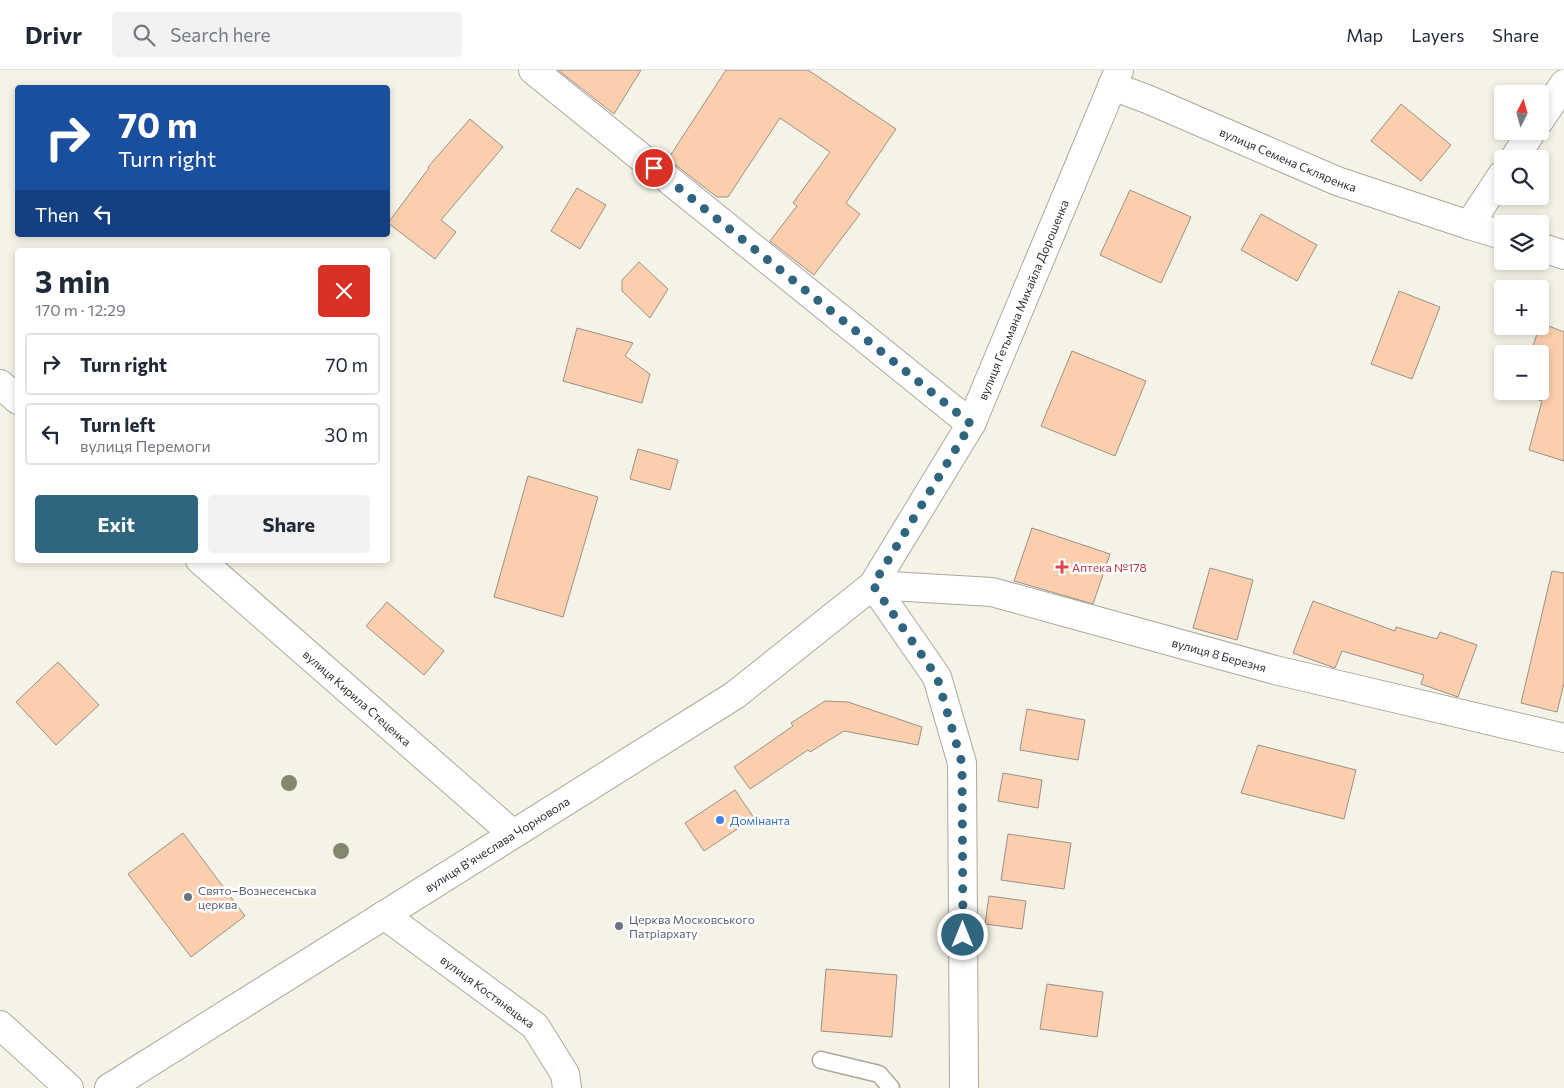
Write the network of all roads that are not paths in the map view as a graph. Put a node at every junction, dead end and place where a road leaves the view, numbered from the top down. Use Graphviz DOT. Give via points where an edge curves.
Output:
graph roads {
  1 [pos="533,70"];
  2 [pos="1115,78"];
  3 [pos="1564,84"];
  4 [pos="1549,106"];
  5 [pos="1494,187"];
  6 [pos="1469,225"];
  7 [pos="1494,233"];
  8 [pos="1549,250"];
  9 [pos="1564,255"];
  10 [pos="0,384"];
  11 [pos="15,397"];
  12 [pos="971,424"];
  13 [pos="203,563"];
  14 [pos="873,585"];
  15 [pos="1564,738"];
  16 [pos="513,834"];
  17 [pos="384,915"];
  18 [pos="0,1025"];
  19 [pos="820,1060"];
  20 [pos="69,1088"];
  21 [pos="109,1088"];
  22 [pos="567,1088"];
  23 [pos="891,1088"];
  24 [pos="964,1088"];
  1 -- 12 [label="street"];
  2 -- 6 [label="street, вулиця Семена Скляренка" via="1147,99 1337,181"];
  2 -- 12 [label="street, вулиця Гетьмана Михайла Дорошенка"];
  3 -- 4 [label="street"];
  5 -- 6 [label="street"];
  6 -- 7 [label="street, вулиця Семена Скляренка"];
  8 -- 9 [label="street"];
  10 -- 11 [label="street"];
  12 -- 14 [label="street, вулиця Гетьмана Михайла Дорошенка"];
  13 -- 16 [label="street, вулиця Кирила Стеценка"];
  14 -- 15 [label="street, вулиця 8 Березня" via="992,592 1275,670"];
  14 -- 16 [label="street, вулиця Вʼячеслава Чорновола" via="735,695"];
  14 -- 24 [label="street" via="937,677 962,763"];
  16 -- 17 [label="street, вулиця Вʼячеслава Чорновола"];
  17 -- 21 [label="street, вулиця Вʼячеслава Чорновола"];
  17 -- 22 [label="street, вулиця Костянецька" via="535,1026 565,1074"];
  18 -- 20 [label="street"];
  19 -- 23 [label="lane" via="879,1074"];
}
